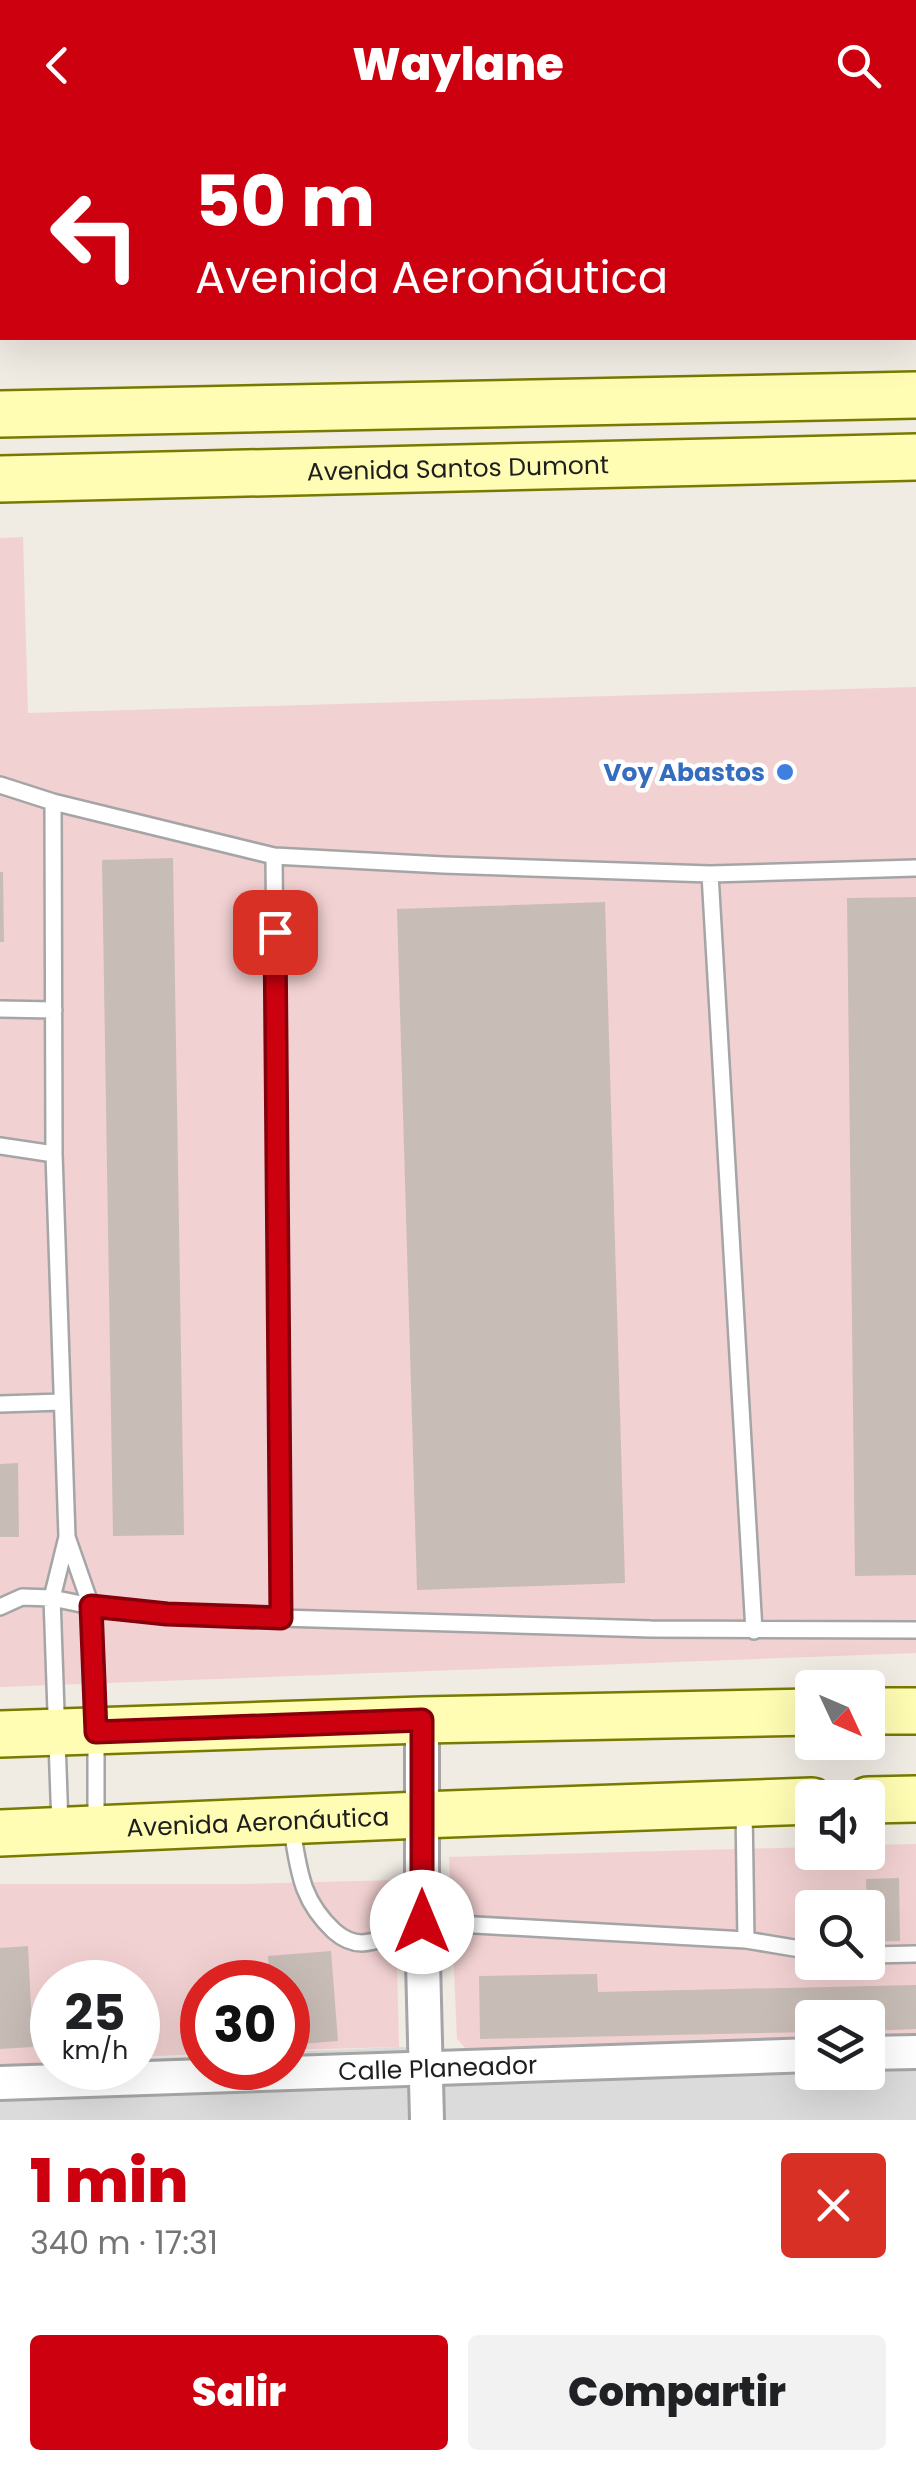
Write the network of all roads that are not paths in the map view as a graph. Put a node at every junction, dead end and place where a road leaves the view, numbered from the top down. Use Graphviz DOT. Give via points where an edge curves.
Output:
graph roads {
  1 [pos="916,395"];
  2 [pos="0,414"];
  3 [pos="916,457"];
  4 [pos="0,479"];
  5 [pos="0,784"];
  6 [pos="53,802"];
  7 [pos="274,856"];
  8 [pos="916,868"];
  9 [pos="710,874"];
  10 [pos="0,1010"];
  11 [pos="54,1010"];
  12 [pos="0,1146"];
  13 [pos="54,1154"];
  14 [pos="62,1402"];
  15 [pos="0,1404"];
  16 [pos="67,1537"];
  17 [pos="52,1598"];
  18 [pos="91,1606"];
  19 [pos="0,1607"];
  20 [pos="281,1618"];
  21 [pos="916,1630"];
  22 [pos="754,1631"];
  23 [pos="885,1711"];
  24 [pos="916,1711"];
  25 [pos="795,1712"];
  26 [pos="422,1720"];
  27 [pos="76,1732"];
  28 [pos="0,1734"];
  29 [pos="916,1799"];
  30 [pos="885,1800"];
  31 [pos="795,1801"];
  32 [pos="744,1802"];
  33 [pos="422,1815"];
  34 [pos="290,1822"];
  35 [pos="78,1830"];
  36 [pos="0,1834"];
  37 [pos="422,1922"];
  38 [pos="746,1940"];
  39 [pos="795,1948"];
  40 [pos="916,1954"];
  41 [pos="885,1955"];
  42 [pos="916,2052"];
  43 [pos="885,2053"];
  44 [pos="795,2056"];
  45 [pos="426,2068"];
  46 [pos="0,2083"];
  47 [pos="427,2120"];
  1 -- 2 [label="main road"];
  3 -- 4 [label="main road, Avenida Santos Dumont"];
  5 -- 6 [label="lane"];
  6 -- 7 [label="lane"];
  6 -- 11 [label="lane"];
  7 -- 9 [label="lane"];
  7 -- 20 [label="lane"];
  8 -- 9 [label="lane"];
  9 -- 22 [label="lane"];
  10 -- 11 [label="lane"];
  11 -- 13 [label="lane"];
  12 -- 13 [label="lane"];
  13 -- 14 [label="lane"];
  14 -- 15 [label="lane"];
  14 -- 16 [label="lane"];
  16 -- 17 [label="lane"];
  16 -- 18 [label="lane"];
  17 -- 18 [label="lane"];
  17 -- 19 [label="lane" via="22,1597"];
  17 -- 27 [label="lane"];
  18 -- 20 [label="lane"];
  18 -- 27 [label="lane"];
  20 -- 22 [label="lane"];
  21 -- 22 [label="lane"];
  23 -- 24 [label="main road"];
  25 -- 26 [label="main road"];
  26 -- 27 [label="main road"];
  26 -- 33 [label="street"];
  27 -- 28 [label="main road"];
  27 -- 35 [label="lane"];
  27 -- 35 [label="lane"];
  29 -- 30 [label="main road"];
  31 -- 32 [label="main road, Avenida Aeronáutica"];
  32 -- 33 [label="main road, Avenida Aeronáutica"];
  32 -- 38 [label="lane"];
  33 -- 34 [label="main road, Avenida Aeronáutica"];
  33 -- 37 [label="street"];
  34 -- 35 [label="main road, Avenida Aeronáutica"];
  34 -- 37 [label="lane" via="304,1891 343,1938 360,1944"];
  35 -- 36 [label="main road, Avenida Aeronáutica"];
  37 -- 38 [label="lane"];
  37 -- 45 [label="street"];
  38 -- 39 [label="lane"];
  40 -- 41 [label="lane"];
  42 -- 43 [label="street"];
  44 -- 45 [label="street, Calle Planeador"];
  45 -- 46 [label="street, Calle Planeador"];
  45 -- 47 [label="street"];
}
